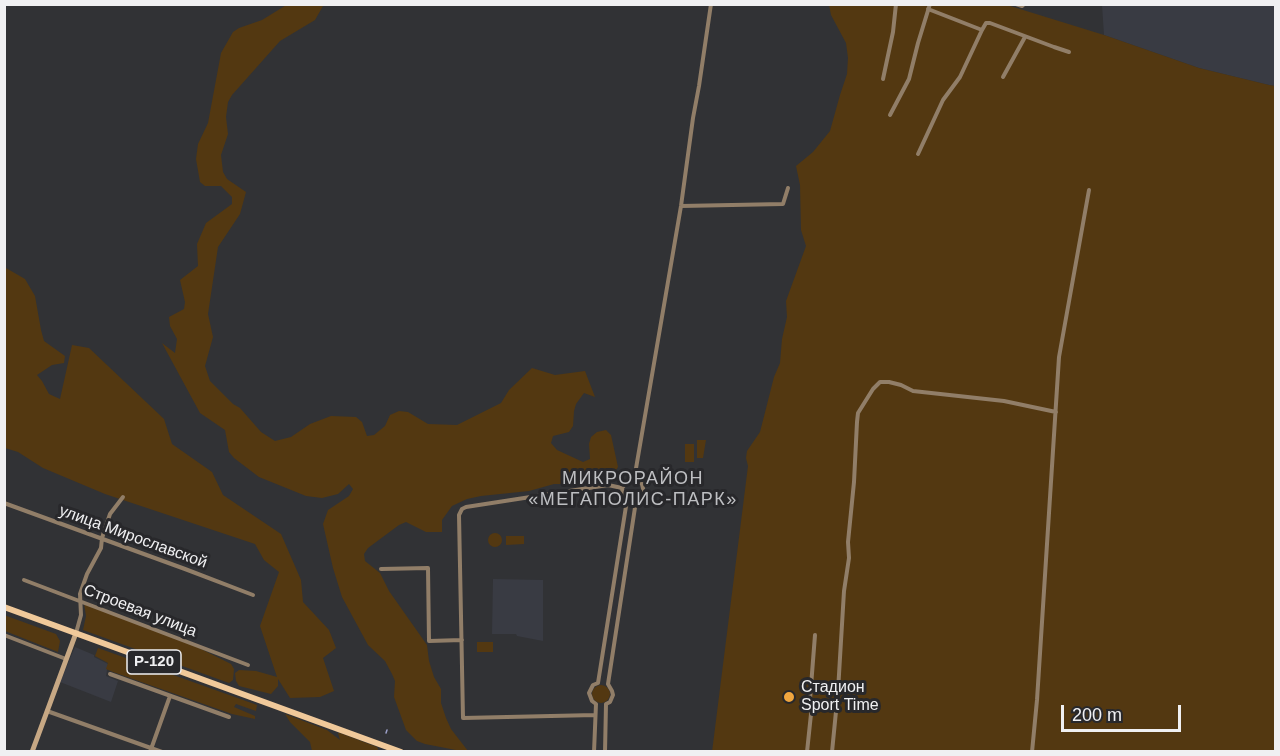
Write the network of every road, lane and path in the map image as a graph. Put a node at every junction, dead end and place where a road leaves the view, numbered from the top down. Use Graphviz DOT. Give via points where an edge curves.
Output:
graph roads {
  1 [pos="711,4"];
  2 [pos="896,4"];
  3 [pos="1016,4"];
  4 [pos="1024,4"];
  5 [pos="929,7"];
  6 [pos="982,30"];
  7 [pos="1025,37"];
  8 [pos="1070,52"];
  9 [pos="1003,77"];
  10 [pos="883,79"];
  11 [pos="890,116"];
  12 [pos="918,154"];
  13 [pos="788,188"];
  14 [pos="1089,190"];
  15 [pos="681,206"];
  16 [pos="1056,412"];
  17 [pos="634,480"];
  18 [pos="622,488"];
  19 [pos="123,497"];
  20 [pos="627,500"];
  21 [pos="636,501"];
  22 [pos="4,503"];
  23 [pos="102,538"];
  24 [pos="381,569"];
  25 [pos="24,580"];
  26 [pos="253,596"];
  27 [pos="80,601"];
  28 [pos="4,607"];
  29 [pos="76,633"];
  30 [pos="815,635"];
  31 [pos="4,636"];
  32 [pos="462,640"];
  33 [pos="66,659"];
  34 [pos="248,665"];
  35 [pos="110,674"];
  36 [pos="598,682"];
  37 [pos="608,684"];
  38 [pos="170,696"];
  39 [pos="596,704"];
  40 [pos="606,704"];
  41 [pos="47,711"];
  42 [pos="595,715"];
  43 [pos="229,717"];
  44 [pos="150,750"];
  45 [pos="32,752"];
  46 [pos="162,752"];
  47 [pos="401,752"];
  48 [pos="594,752"];
  49 [pos="605,752"];
  50 [pos="807,752"];
  51 [pos="832,752"];
  52 [pos="1032,752"];
  1 -- 15 [label="street"];
  2 -- 10 [label="street"];
  3 -- 4 [label="street"];
  5 -- 6 [label="street"];
  5 -- 11 [label="street" via="909,79"];
  6 -- 7 [label="street" via="990,23"];
  6 -- 12 [label="street"];
  7 -- 8 [label="street"];
  7 -- 9 [label="street"];
  13 -- 15 [label="street" via="783,204"];
  14 -- 16 [label="street" via="1059,357"];
  15 -- 17 [label="street"];
  16 -- 51 [label="street" via="913,390 889,382 880,382 873,389 858,413"];
  16 -- 52 [label="street"];
  17 -- 18 [label="street"];
  17 -- 21 [label="street" via="644,490"];
  18 -- 20 [label="street"];
  18 -- 32 [label="street" via="608,485 462,509"];
  19 -- 23 [label="street" via="110,514"];
  20 -- 21 [label="street"];
  20 -- 36 [label="street"];
  21 -- 37 [label="street"];
  22 -- 23 [label="street, улица Мирославской"];
  23 -- 26 [label="street, улица Мирославской"];
  23 -- 27 [label="street"];
  24 -- 32 [label="street" via="428,568 429,641"];
  25 -- 27 [label="street, Строевая улица"];
  27 -- 29 [label="street"];
  27 -- 34 [label="street, Строевая улица"];
  28 -- 29 [label="main road, Р-120"];
  29 -- 33 [label="street"];
  29 -- 47 [label="main road, Р-120"];
  30 -- 50 [label="street"];
  31 -- 33 [label="street"];
  32 -- 42 [label="street" via="463,718"];
  33 -- 41 [label="street"];
  35 -- 38 [label="street"];
  36 -- 37 [label="street"];
  36 -- 39 [label="street" via="589,693"];
  37 -- 40 [label="street" via="613,694"];
  38 -- 43 [label="street"];
  38 -- 44 [label="street"];
  39 -- 40 [label="street"];
  39 -- 42 [label="street"];
  40 -- 49 [label="street"];
  41 -- 44 [label="street"];
  41 -- 45 [label="street"];
  42 -- 48 [label="street"];
  44 -- 46 [label="street"];
}
